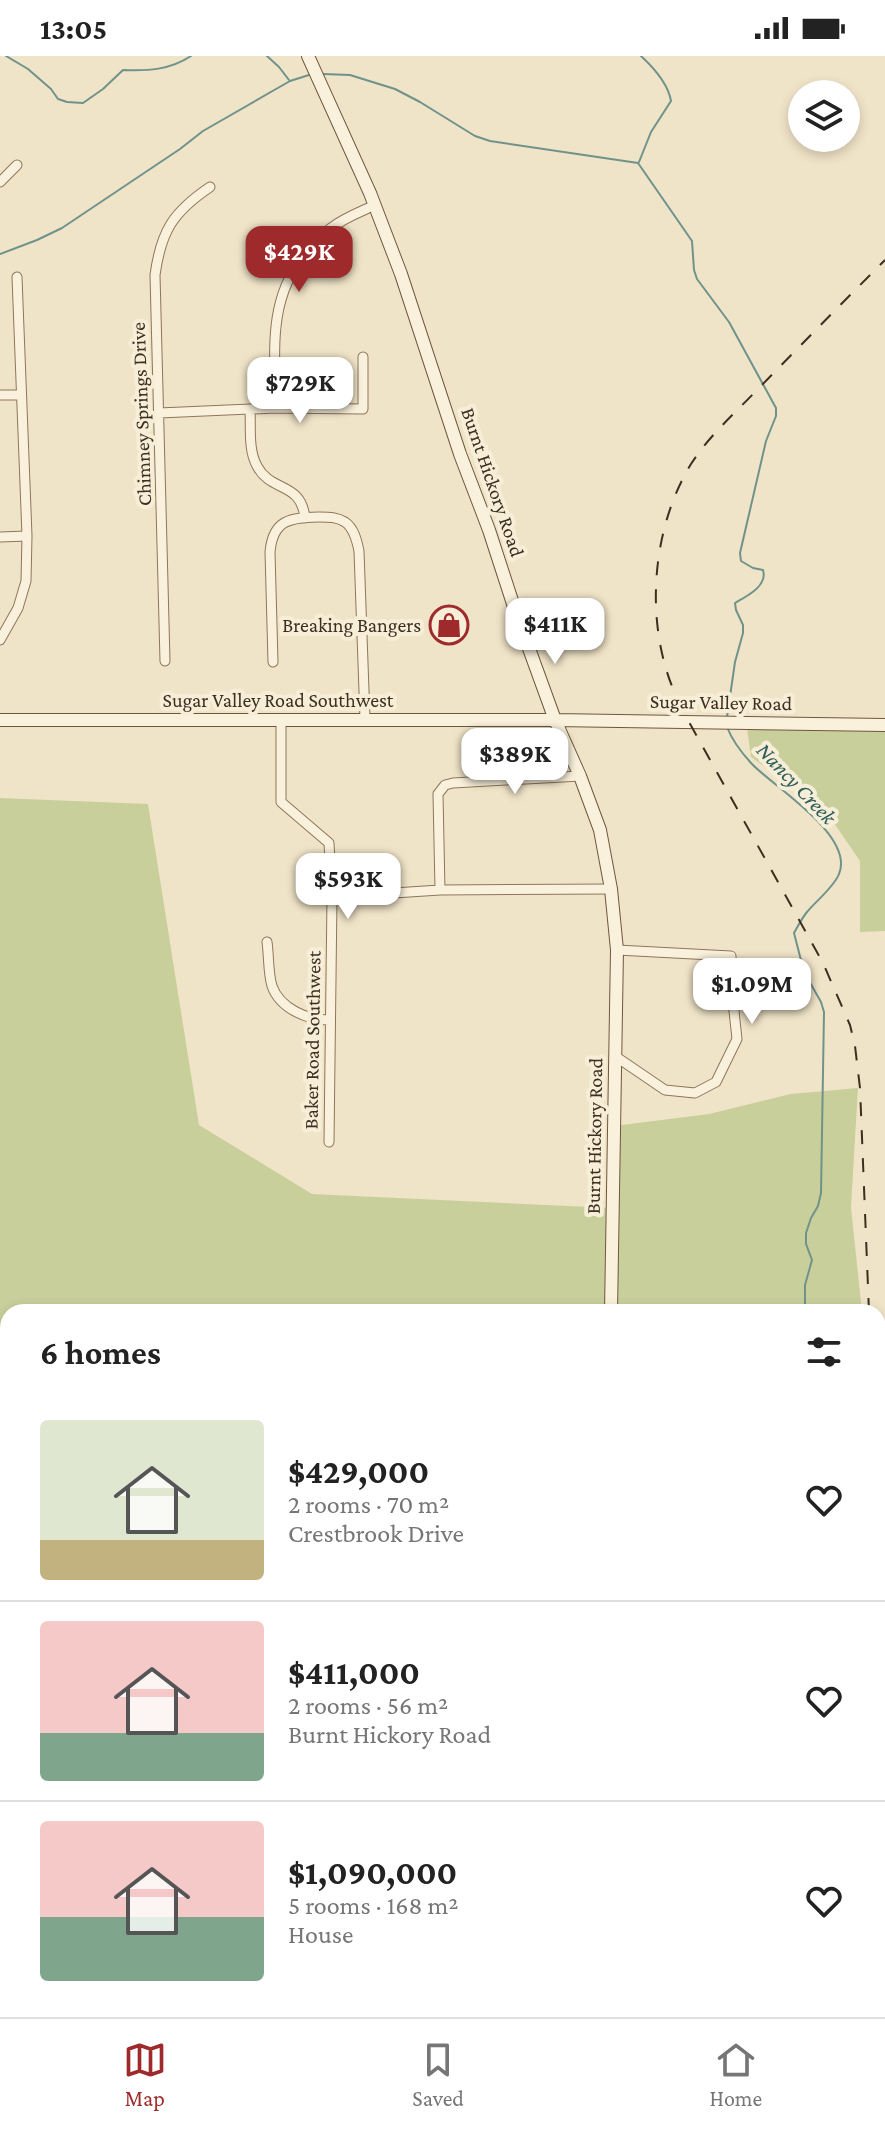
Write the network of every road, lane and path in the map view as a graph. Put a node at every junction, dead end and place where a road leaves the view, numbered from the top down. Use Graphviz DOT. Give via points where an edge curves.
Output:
graph roads {
  1 [pos="308,56"];
  2 [pos="17,165"];
  3 [pos="0,182"];
  4 [pos="210,187"];
  5 [pos="375,205"];
  6 [pos="17,277"];
  7 [pos="363,357"];
  8 [pos="0,395"];
  9 [pos="21,395"];
  10 [pos="276,408"];
  11 [pos="250,410"];
  12 [pos="159,413"];
  13 [pos="305,518"];
  14 [pos="27,536"];
  15 [pos="0,537"];
  16 [pos="0,640"];
  17 [pos="165,661"];
  18 [pos="273,662"];
  19 [pos="365,719"];
  20 [pos="0,720"];
  21 [pos="281,720"];
  22 [pos="555,720"];
  23 [pos="885,725"];
  24 [pos="580,776"];
  25 [pos="611,889"];
  26 [pos="440,890"];
  27 [pos="332,897"];
  28 [pos="267,942"];
  29 [pos="617,950"];
  30 [pos="329,1020"];
  31 [pos="615,1056"];
  32 [pos="329,1142"];
  33 [pos="611,1304"];
  1 -- 5 [label="main road, Burnt Hickory Road"];
  2 -- 3 [label="street"];
  4 -- 12 [label="street, Chimney Springs Drive" via="181,210 164,233 158,255"];
  5 -- 10 [label="street" via="331,228 292,269 276,316"];
  5 -- 22 [label="main road, Burnt Hickory Road"];
  6 -- 9 [label="street"];
  7 -- 10 [label="street" via="363,409"];
  8 -- 9 [label="street"];
  9 -- 14 [label="street"];
  10 -- 11 [label="street"];
  11 -- 12 [label="street"];
  11 -- 13 [label="street" via="258,469 296,495"];
  12 -- 17 [label="street, Chimney Springs Drive"];
  13 -- 18 [label="street" via="286,522 271,542"];
  13 -- 19 [label="street" via="344,521 356,539"];
  14 -- 15 [label="street"];
  14 -- 16 [label="street" via="24,594"];
  19 -- 21 [label="main road, Sugar Valley Road Southwest"];
  19 -- 22 [label="main road, Sugar Valley Road Southwest"];
  20 -- 21 [label="main road, Sugar Valley Road Southwest"];
  21 -- 27 [label="street, Baker Road Southwest" via="281,802 329,843"];
  22 -- 23 [label="main road, Sugar Valley Road"];
  22 -- 24 [label="main road, Burnt Hickory Road"];
  24 -- 25 [label="main road, Burnt Hickory Road" via="600,830"];
  24 -- 26 [label="street" via="445,785 438,794"];
  25 -- 26 [label="street"];
  25 -- 29 [label="main road, Burnt Hickory Road"];
  26 -- 27 [label="street"];
  27 -- 30 [label="street, Baker Road Southwest"];
  28 -- 30 [label="street" via="273,988 290,1009 314,1020"];
  29 -- 31 [label="main road, Burnt Hickory Road"];
  29 -- 31 [label="street" via="731,956 737,1039 716,1082 695,1093 665,1090"];
  30 -- 32 [label="street, Baker Road Southwest"];
  31 -- 33 [label="main road, Burnt Hickory Road"];
}
